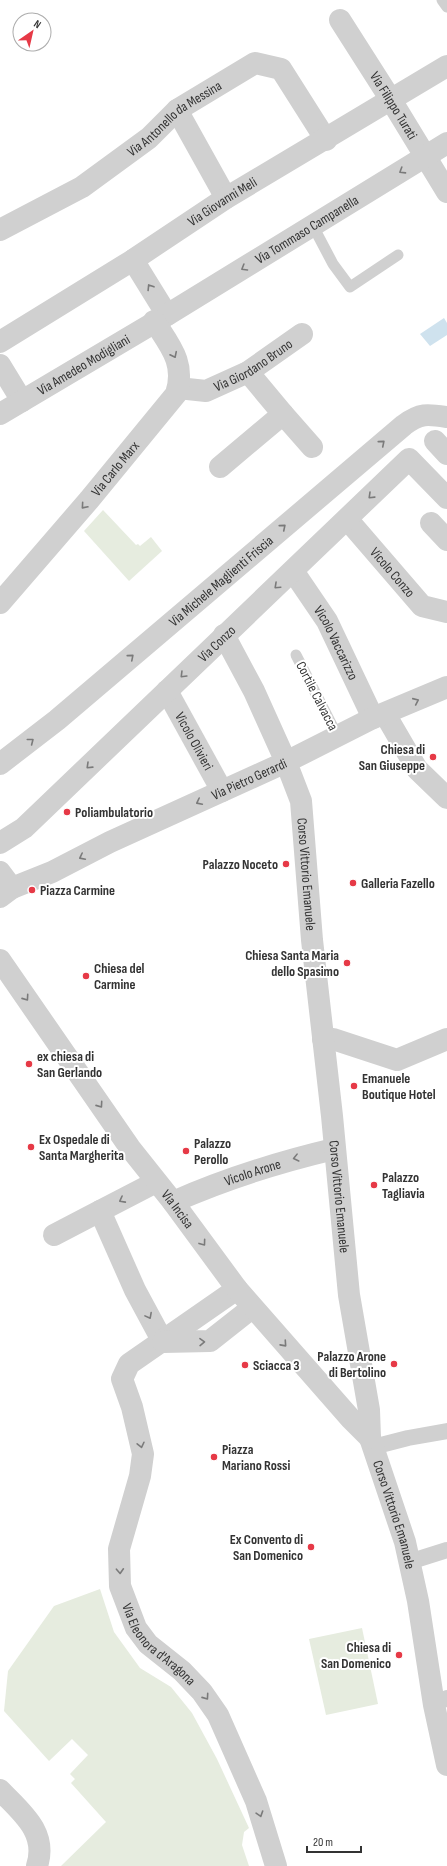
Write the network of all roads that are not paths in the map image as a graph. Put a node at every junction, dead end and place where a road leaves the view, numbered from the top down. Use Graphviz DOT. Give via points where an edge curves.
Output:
graph roads {
  1 [pos="442,0"];
  2 [pos="447,7"];
  3 [pos="340,20"];
  4 [pos="447,66"];
  5 [pos="391,100"];
  6 [pos="177,110"];
  7 [pos="326,140"];
  8 [pos="447,143"];
  9 [pos="425,156"];
  10 [pos="447,192"];
  11 [pos="226,198"];
  12 [pos="313,226"];
  13 [pos="0,230"];
  14 [pos="398,255"];
  15 [pos="133,260"];
  16 [pos="160,318"];
  17 [pos="302,334"];
  18 [pos="0,342"];
  19 [pos="0,365"];
  20 [pos="248,372"];
  21 [pos="178,388"];
  22 [pos="22,401"];
  23 [pos="0,414"];
  24 [pos="283,414"];
  25 [pos="447,417"];
  26 [pos="312,447"];
  27 [pos="220,467"];
  28 [pos="447,498"];
  29 [pos="347,519"];
  30 [pos="431,523"];
  31 [pos="447,540"];
  32 [pos="293,571"];
  33 [pos="0,603"];
  34 [pos="447,612"];
  35 [pos="224,635"];
  36 [pos="296,655"];
  37 [pos="447,687"];
  38 [pos="167,691"];
  39 [pos="379,716"];
  40 [pos="338,737"];
  41 [pos="286,762"];
  42 [pos="0,764"];
  43 [pos="222,791"];
  44 [pos="447,798"];
  45 [pos="0,843"];
  46 [pos="4,886"];
  47 [pos="2,963"];
  48 [pos="323,1038"];
  49 [pos="447,1039"];
  50 [pos="334,1149"];
  51 [pos="156,1182"];
  52 [pos="173,1202"];
  53 [pos="100,1211"];
  54 [pos="54,1235"];
  55 [pos="237,1289"];
  56 [pos="252,1308"];
  57 [pos="163,1342"];
  58 [pos="447,1431"];
  59 [pos="371,1443"];
  60 [pos="447,1550"];
  61 [pos="409,1562"];
  62 [pos="440,1701"];
  63 [pos="447,1765"];
  64 [pos="0,1790"];
  65 [pos="37,1866"];
  66 [pos="276,1866"];
  1 -- 2 [label="lane"];
  3 -- 5 [label="street, Via Filippo Turati"];
  4 -- 5 [label="street, Via Giovanni Meli"];
  5 -- 7 [label="street, Via Giovanni Meli"];
  5 -- 9 [label="street, Via Filippo Turati"];
  6 -- 7 [label="street, Via Antonello da Messina" via="255,63 281,69"];
  6 -- 11 [label="street"];
  6 -- 13 [label="street, Via Antonello da Messina" via="149,138 82,187"];
  7 -- 11 [label="street, Via Giovanni Meli"];
  8 -- 9 [label="street, Via Tommaso Campanella"];
  9 -- 10 [label="street, Via Filippo Turati"];
  9 -- 12 [label="street, Via Tommaso Campanella, one-way"];
  11 -- 15 [label="street, Via Giovanni Meli"];
  12 -- 14 [label="lane" via="333,264 350,287"];
  12 -- 16 [label="street, Via Tommaso Campanella, one-way"];
  16 -- 15 [label="street, Via Carlo Marx, one-way"];
  15 -- 18 [label="street, Via Giovanni Meli"];
  16 -- 21 [label="street, Via Carlo Marx, one-way" via="178,363"];
  16 -- 22 [label="street, Via Amedeo Modigliani"];
  17 -- 20 [label="street, Via Giordano Bruno"];
  19 -- 22 [label="street"];
  20 -- 21 [label="street, Via Giordano Bruno" via="206,391"];
  20 -- 24 [label="street"];
  21 -- 33 [label="street, Via Carlo Marx, one-way" via="162,413"];
  22 -- 23 [label="street, Via Amedeo Modigliani"];
  24 -- 26 [label="street"];
  24 -- 27 [label="street"];
  42 -- 25 [label="street, Via Michele Maglienti Friscia, one-way" via="57,720 404,425 415,417 431,414"];
  28 -- 29 [label="street, Via Conzo, one-way" via="409,459"];
  29 -- 32 [label="street, Via Conzo"];
  29 -- 34 [label="street, Vicolo Conzo" via="422,606"];
  30 -- 31 [label="street"];
  32 -- 35 [label="street, Via Conzo, one-way"];
  32 -- 39 [label="street, Vicolo Vaccarizzo" via="327,621"];
  35 -- 38 [label="street, Via Conzo, one-way"];
  35 -- 41 [label="street, Corso Vittorio Emanuele" via="254,691"];
  36 -- 40 [label="lane, Cortile Calvacca"];
  39 -- 37 [label="street, Via Pietro Gerardi, one-way"];
  38 -- 43 [label="street, Vicolo Olivieri"];
  38 -- 45 [label="street, Via Conzo, one-way" via="24,828"];
  39 -- 40 [label="street, Via Pietro Gerardi"];
  39 -- 44 [label="street, Vicolo Vaccarizzo" via="417,769"];
  40 -- 41 [label="street, Via Pietro Gerardi"];
  41 -- 43 [label="street, Via Pietro Gerardi"];
  41 -- 48 [label="street, Corso Vittorio Emanuele" via="301,801"];
  43 -- 46 [label="street, Via Pietro Gerardi, one-way" via="110,842 52,872"];
  47 -- 51 [label="street, Via Incisa, one-way"];
  48 -- 49 [label="street" via="397,1060"];
  48 -- 50 [label="street, Corso Vittorio Emanuele"];
  50 -- 52 [label="street, Vicolo Arone, one-way" via="287,1160 220,1182"];
  50 -- 59 [label="street, Corso Vittorio Emanuele" via="349,1295 369,1410"];
  51 -- 52 [label="street, Via Incisa"];
  51 -- 53 [label="street, one-way"];
  52 -- 55 [label="street, Via Incisa, one-way"];
  53 -- 54 [label="street"];
  53 -- 57 [label="street, one-way" via="135,1290"];
  55 -- 56 [label="street, Via Incisa"];
  55 -- 57 [label="street"];
  57 -- 56 [label="street, one-way" via="210,1341"];
  56 -- 59 [label="street, Via Incisa, one-way"];
  57 -- 66 [label="street, Via Eleonora d'Aragona, one-way" via="129,1364 122,1379 132,1407 143,1454 140,1476 119,1549 120,1586 136,1628 148,1644 182,1671 202,1692 218,1715 256,1801"];
  58 -- 59 [label="street"];
  59 -- 61 [label="street, Corso Vittorio Emanuele" via="405,1542"];
  60 -- 61 [label="street"];
  61 -- 62 [label="street, Corso Vittorio Emanuele"];
  62 -- 63 [label="street, Corso Vittorio Emanuele"];
  64 -- 65 [label="street" via="34,1828 39,1838"];
}
